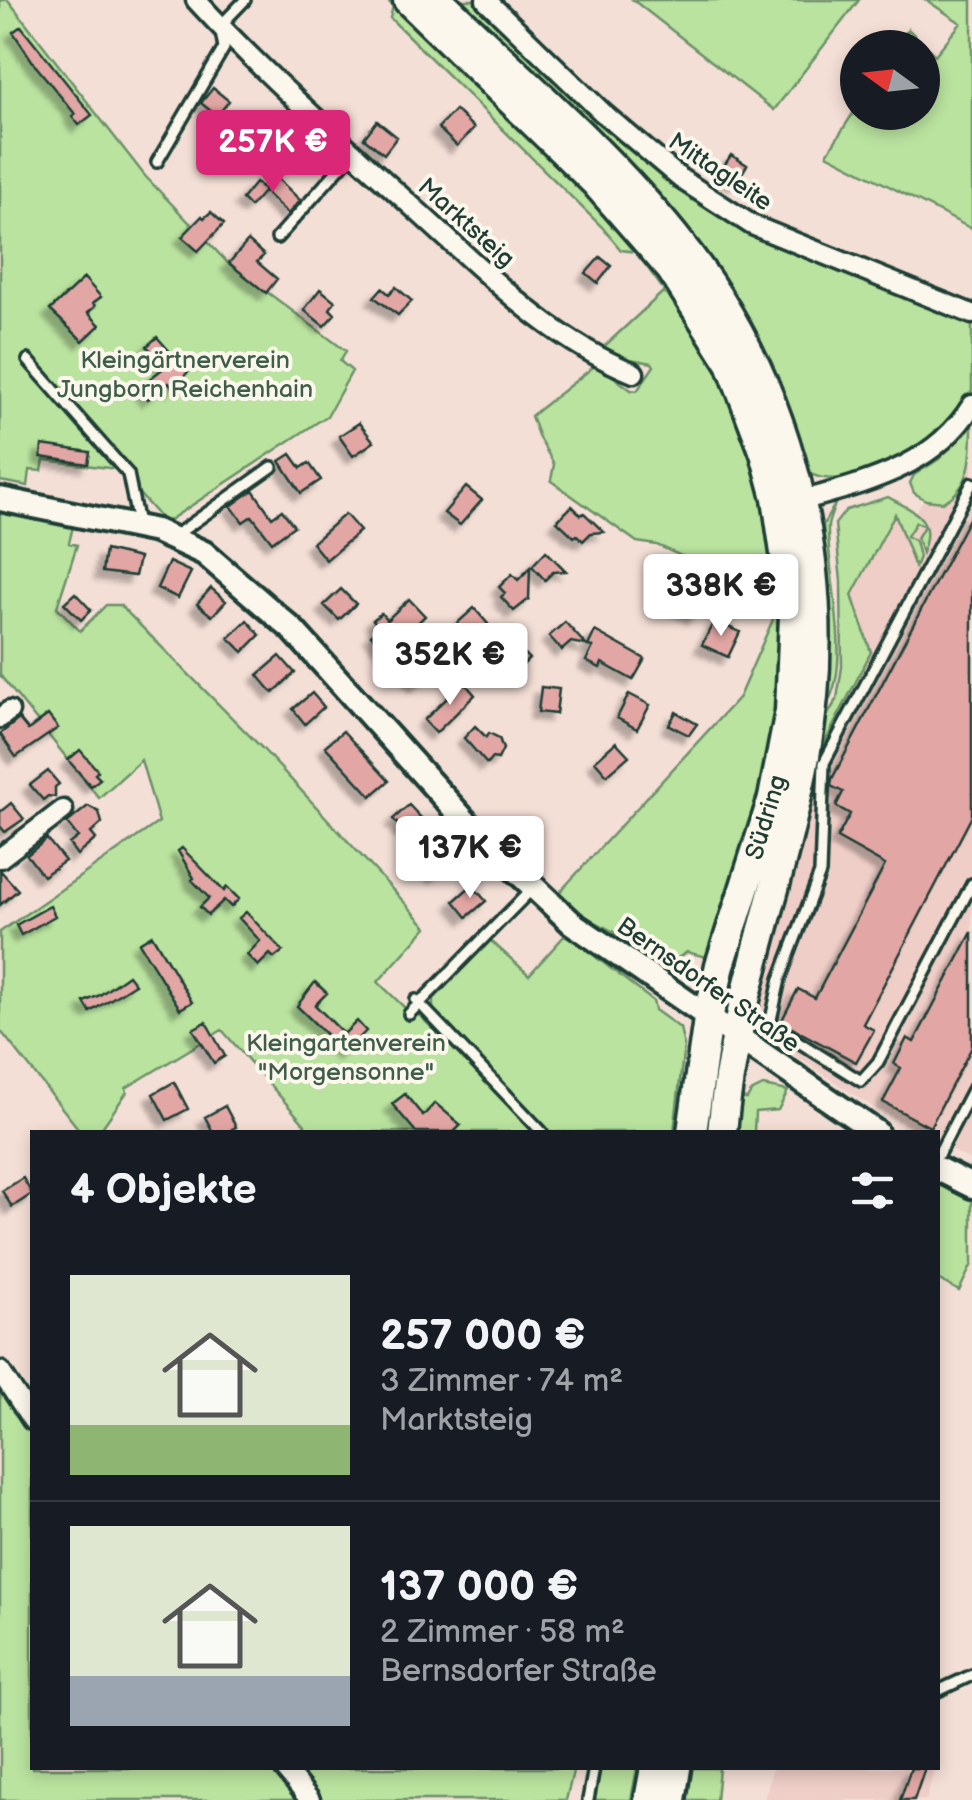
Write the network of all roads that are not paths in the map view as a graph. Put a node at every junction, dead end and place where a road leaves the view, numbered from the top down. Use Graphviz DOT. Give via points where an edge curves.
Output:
graph roads {
  1 [pos="196,0"];
  2 [pos="245,0"];
  3 [pos="408,0"];
  4 [pos="440,0"];
  5 [pos="486,0"];
  6 [pos="220,26"];
  7 [pos="354,152"];
  8 [pos="157,162"];
  9 [pos="277,238"];
  10 [pos="972,314"];
  11 [pos="28,360"];
  12 [pos="634,373"];
  13 [pos="972,405"];
  14 [pos="272,468"];
  15 [pos="972,483"];
  16 [pos="0,499"];
  17 [pos="789,499"];
  18 [pos="138,527"];
  19 [pos="173,536"];
  20 [pos="63,810"];
  21 [pos="0,858"];
  22 [pos="972,884"];
  23 [pos="533,888"];
  24 [pos="418,1003"];
  25 [pos="409,1014"];
  26 [pos="708,1019"];
  27 [pos="735,1037"];
  28 [pos="972,1090"];
  29 [pos="540,1130"];
  30 [pos="692,1130"];
  31 [pos="722,1130"];
  32 [pos="873,1130"];
  33 [pos="940,1151"];
  34 [pos="940,1171"];
  35 [pos="972,1186"];
  36 [pos="0,1371"];
  37 [pos="30,1417"];
  38 [pos="972,1675"];
  39 [pos="940,1690"];
  40 [pos="286,1770"];
  41 [pos="594,1770"];
  42 [pos="655,1770"];
  43 [pos="676,1770"];
  44 [pos="310,1800"];
  45 [pos="588,1800"];
  46 [pos="649,1800"];
  47 [pos="671,1800"];
  1 -- 6 [label="street, Marktsteig"];
  2 -- 6 [label="lane"];
  3 -- 17 [label="main road, Südring" via="596,183 672,268 731,363"];
  4 -- 17 [label="main road, Südring" via="617,173 694,261 762,382 784,440"];
  5 -- 10 [label="street, Mittagleite" via="603,113 681,178 752,225"];
  6 -- 7 [label="street, Marktsteig"];
  6 -- 8 [label="lane" via="224,48"];
  7 -- 9 [label="lane"];
  7 -- 12 [label="street, Marktsteig" via="512,296 594,358"];
  11 -- 18 [label="lane" via="128,474"];
  13 -- 17 [label="street" via="938,444 905,467"];
  14 -- 19 [label="lane"];
  15 -- 22 [label="lane" via="824,763 820,874 770,1024 861,1080 878,1062"];
  16 -- 18 [label="street, Bernsdorfer Straße"];
  17 -- 26 [label="main road, Südring" via="790,711"];
  17 -- 27 [label="main road, Südring" via="810,540 817,626 811,716"];
  18 -- 19 [label="street, Bernsdorfer Straße"];
  19 -- 23 [label="street, Bernsdorfer Straße" via="204,553 293,630"];
  20 -- 21 [label="street"];
  23 -- 24 [label="lane"];
  23 -- 26 [label="street, Bernsdorfer Straße"];
  24 -- 25 [label="lane"];
  24 -- 29 [label="lane"];
  26 -- 27 [label="street, Bernsdorfer Straße"];
  26 -- 30 [label="main road, Südring"];
  27 -- 31 [label="main road, Südring"];
  27 -- 32 [label="street, Bernsdorfer Straße"];
  28 -- 33 [label="lane"];
  34 -- 35 [label="street"];
  36 -- 37 [label="street"];
  38 -- 39 [label="lane"];
  40 -- 44 [label="street"];
  41 -- 45 [label="lane"];
  42 -- 46 [label="main road"];
  43 -- 47 [label="main road"];
}
